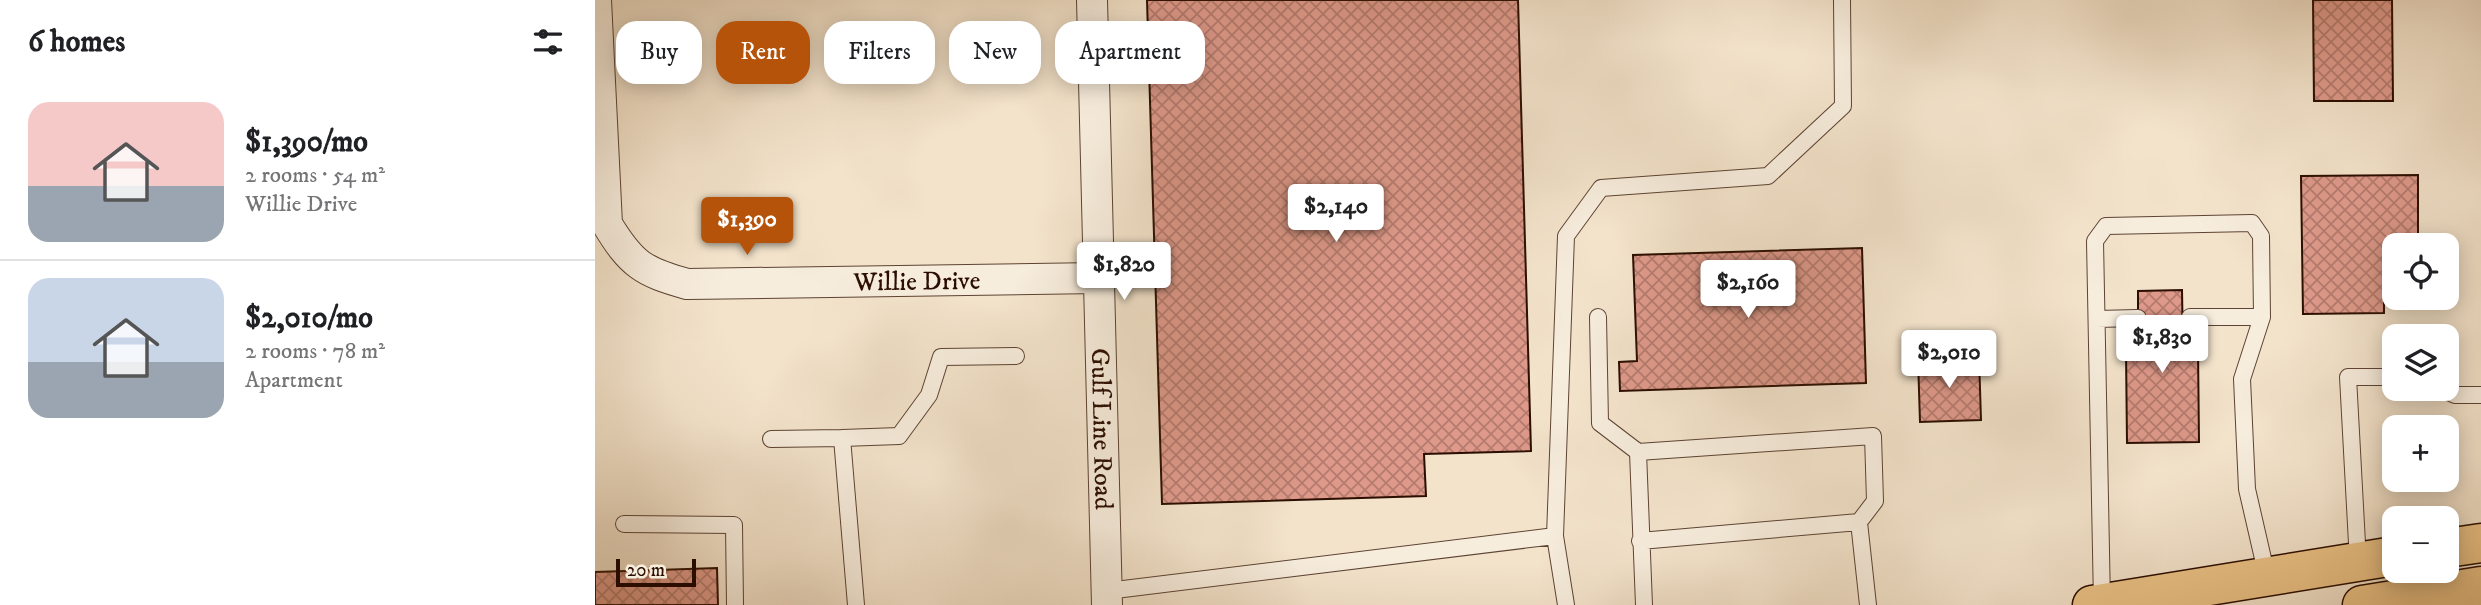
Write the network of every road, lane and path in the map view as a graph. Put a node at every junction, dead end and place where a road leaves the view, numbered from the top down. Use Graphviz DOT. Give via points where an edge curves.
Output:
graph roads {
  1 [pos="596,0"];
  2 [pos="1092,0"];
  3 [pos="1842,0"];
  4 [pos="1098,278"];
  5 [pos="1598,317"];
  6 [pos="2190,317"];
  7 [pos="2262,317"];
  8 [pos="2138,318"];
  9 [pos="2097,320"];
  10 [pos="1016,356"];
  11 [pos="2382,377"];
  12 [pos="2459,395"];
  13 [pos="2481,395"];
  14 [pos="842,438"];
  15 [pos="771,439"];
  16 [pos="1638,452"];
  17 [pos="1859,522"];
  18 [pos="624,524"];
  19 [pos="1555,536"];
  20 [pos="1640,541"];
  21 [pos="2481,543"];
  22 [pos="2459,546"];
  23 [pos="2376,559"];
  24 [pos="2267,576"];
  25 [pos="2481,586"];
  26 [pos="1107,598"];
  27 [pos="2097,604"];
  28 [pos="735,605"];
  29 [pos="856,605"];
  30 [pos="1566,605"];
  31 [pos="1644,605"];
  32 [pos="1868,605"];
  33 [pos="2366,605"];
  1 -- 4 [label="street, Willie Drive" via="607,225 622,249 650,274 687,284"];
  2 -- 4 [label="street, Gulf Line Road"];
  3 -- 19 [label="lane" via="1843,106 1768,176 1601,188 1566,236"];
  4 -- 26 [label="street, Gulf Line Road"];
  5 -- 16 [label="lane" via="1600,424"];
  6 -- 7 [label="lane"];
  7 -- 9 [label="lane" via="2261,236 2252,223 2106,226 2095,241"];
  7 -- 24 [label="lane" via="2242,379 2247,489"];
  8 -- 9 [label="lane"];
  9 -- 27 [label="lane"];
  10 -- 14 [label="lane" via="941,357 929,395 899,436"];
  11 -- 23 [label="lane" via="2348,377"];
  12 -- 13 [label="lane"];
  14 -- 15 [label="lane"];
  14 -- 29 [label="lane"];
  16 -- 17 [label="lane" via="1873,436 1875,501"];
  16 -- 20 [label="lane"];
  17 -- 20 [label="lane"];
  17 -- 32 [label="lane"];
  18 -- 28 [label="lane" via="734,525"];
  19 -- 26 [label="lane"];
  19 -- 30 [label="lane"];
  20 -- 31 [label="lane"];
  21 -- 22 [label="main road"];
  23 -- 24 [label="main road"];
  24 -- 27 [label="main road"];
  25 -- 33 [label="main road"];
}
